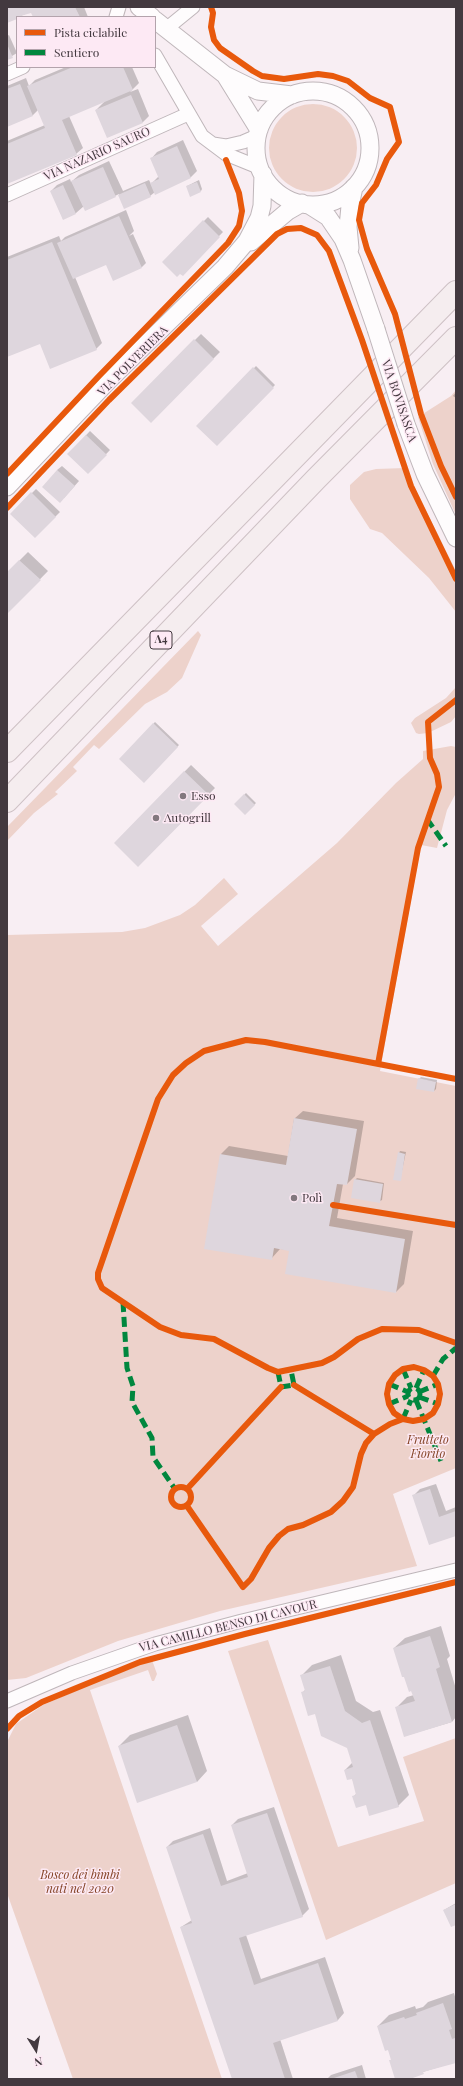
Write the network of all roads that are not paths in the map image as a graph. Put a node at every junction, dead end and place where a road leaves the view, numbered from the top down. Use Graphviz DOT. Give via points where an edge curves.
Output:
graph roads {
  1 [pos="140,7"];
  2 [pos="193,7"];
  3 [pos="151,16"];
  4 [pos="160,24"];
  5 [pos="156,57"];
  6 [pos="21,68"];
  7 [pos="7,74"];
  8 [pos="225,75"];
  9 [pos="292,95"];
  10 [pos="188,114"];
  11 [pos="258,133"];
  12 [pos="211,144"];
  13 [pos="260,171"];
  14 [pos="354,187"];
  15 [pos="7,195"];
  16 [pos="305,204"];
  17 [pos="235,255"];
  18 [pos="352,260"];
  19 [pos="456,292"];
  20 [pos="456,338"];
  21 [pos="7,487"];
  22 [pos="456,538"];
  23 [pos="7,751"];
  24 [pos="7,801"];
  25 [pos="456,1570"];
  26 [pos="7,1701"];
  1 -- 3 [label="street"];
  2 -- 4 [label="street"];
  4 -- 8 [label="street"];
  5 -- 10 [label="street"];
  6 -- 7 [label="street"];
  8 -- 9 [label="street" via="258,91"];
  8 -- 11 [label="street"];
  9 -- 11 [label="street" via="269,110"];
  9 -- 14 [label="street" via="313,90 329,92 344,99 365,123 370,138 370,155 366,170"];
  10 -- 12 [label="street" via="198,132"];
  10 -- 15 [label="street, VIA NAZARIO SAURO"];
  11 -- 12 [label="street" via="243,142 226,146"];
  11 -- 13 [label="street" via="255,150"];
  12 -- 13 [label="street"];
  13 -- 16 [label="street" via="279,194"];
  13 -- 17 [label="street, VIA POLVERIERA" via="264,190 259,218 247,241"];
  14 -- 16 [label="street" via="346,195 331,202"];
  14 -- 18 [label="street, VIA BOVISASCA" via="348,227"];
  16 -- 17 [label="street, VIA POLVERIERA" via="288,211"];
  16 -- 18 [label="street, VIA BOVISASCA" via="324,214 335,226"];
  17 -- 21 [label="street, VIA POLVERIERA" via="109,380"];
  18 -- 22 [label="street, VIA BOVISASCA, bridge" via="406,424 425,474"];
  19 -- 23 [label="highway"];
  20 -- 24 [label="highway, A4" via="310,485"];
  25 -- 26 [label="street, VIA CAMILLO BENSO DI CAVOUR" via="155,1644 72,1673"];
}
